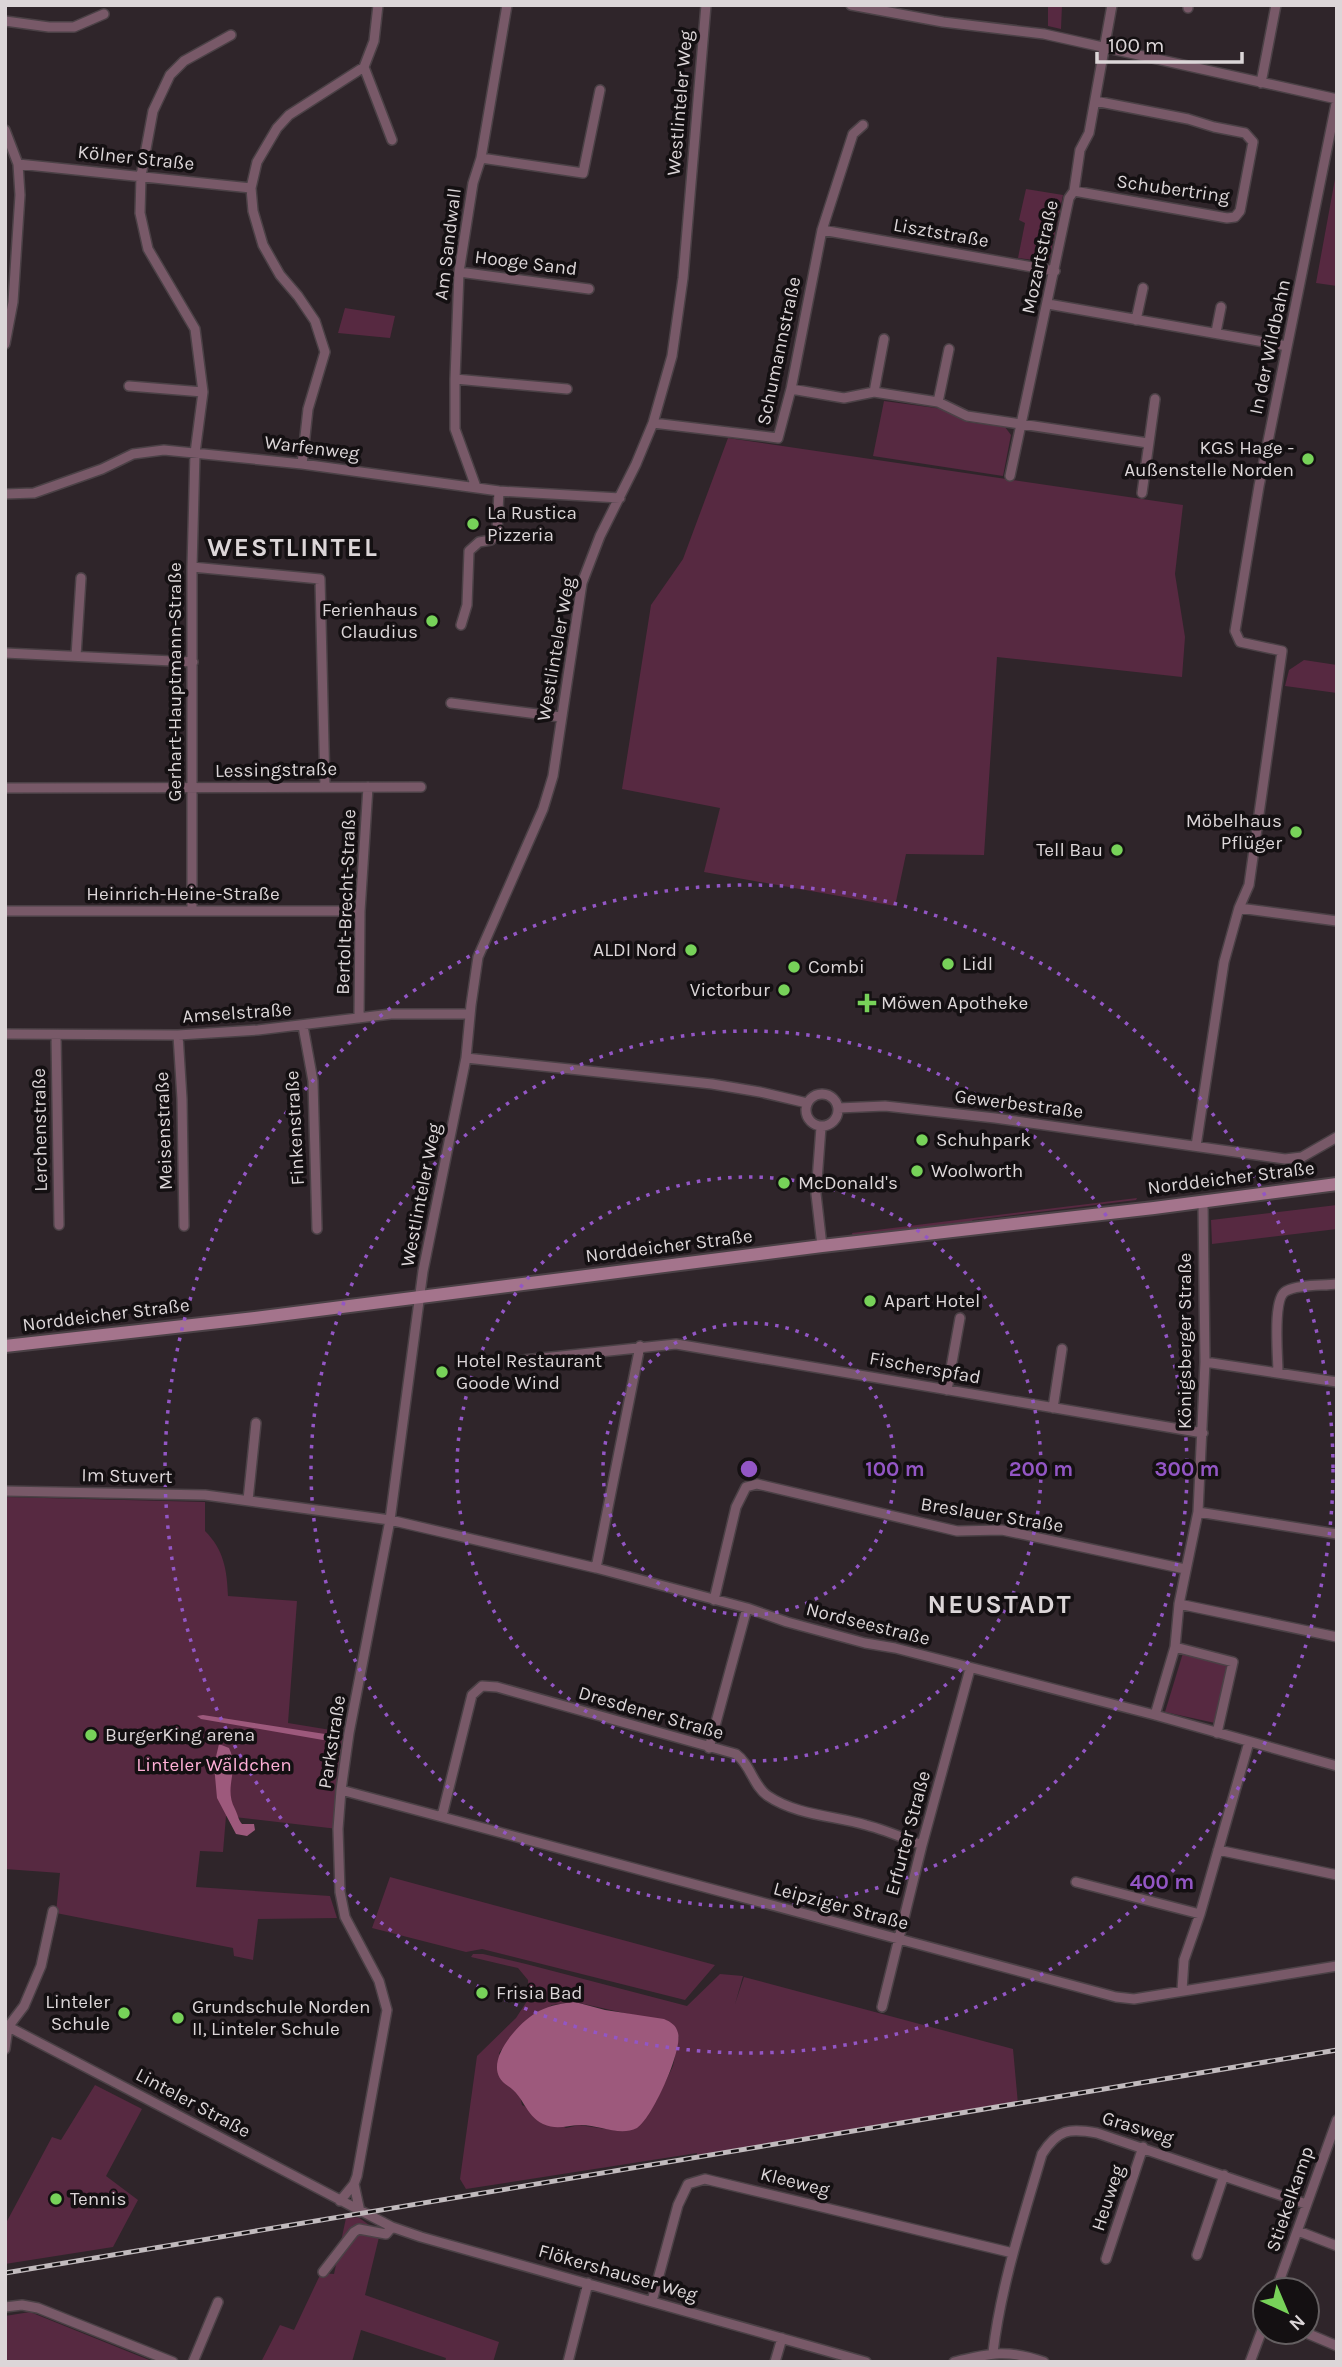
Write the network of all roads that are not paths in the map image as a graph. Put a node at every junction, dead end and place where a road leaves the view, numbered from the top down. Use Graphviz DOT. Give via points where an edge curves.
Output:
graph roads {
  1 [pos="378,5"];
  2 [pos="507,5"];
  3 [pos="706,5"];
  4 [pos="851,5"];
  5 [pos="1112,5"];
  6 [pos="1276,5"];
  7 [pos="104,13"];
  8 [pos="5,21"];
  9 [pos="231,35"];
  10 [pos="1104,47"];
  11 [pos="364,67"];
  12 [pos="1261,83"];
  13 [pos="600,90"];
  14 [pos="1337,99"];
  15 [pos="1095,101"];
  16 [pos="863,125"];
  17 [pos="5,131"];
  18 [pos="392,140"];
  19 [pos="481,158"];
  20 [pos="18,164"];
  21 [pos="141,176"];
  22 [pos="251,188"];
  23 [pos="1074,191"];
  24 [pos="822,230"];
  25 [pos="5,247"];
  26 [pos="17,248"];
  27 [pos="1055,271"];
  28 [pos="459,272"];
  29 [pos="1143,288"];
  30 [pos="589,289"];
  31 [pos="1048,304"];
  32 [pos="1221,307"];
  33 [pos="1136,320"];
  34 [pos="1216,332"];
  35 [pos="884,339"];
  36 [pos="5,344"];
  37 [pos="1287,346"];
  38 [pos="949,349"];
  39 [pos="455,379"];
  40 [pos="129,386"];
  41 [pos="567,388"];
  42 [pos="791,389"];
  43 [pos="203,392"];
  44 [pos="874,392"];
  45 [pos="1155,399"];
  46 [pos="938,402"];
  47 [pos="653,423"];
  48 [pos="1021,425"];
  49 [pos="1148,443"];
  50 [pos="195,453"];
  51 [pos="302,464"];
  52 [pos="1010,476"];
  53 [pos="476,487"];
  54 [pos="499,491"];
  55 [pos="1142,493"];
  56 [pos="5,494"];
  57 [pos="620,498"];
  58 [pos="192,567"];
  59 [pos="81,578"];
  60 [pos="461,625"];
  61 [pos="5,653"];
  62 [pos="76,656"];
  63 [pos="193,662"];
  64 [pos="451,703"];
  65 [pos="561,717"];
  66 [pos="325,787"];
  67 [pos="368,787"];
  68 [pos="421,787"];
  69 [pos="5,788"];
  70 [pos="192,789"];
  71 [pos="1239,908"];
  72 [pos="5,911"];
  73 [pos="192,911"];
  74 [pos="360,911"];
  75 [pos="1337,921"];
  76 [pos="470,1014"];
  77 [pos="359,1018"];
  78 [pos="303,1026"];
  79 [pos="5,1034"];
  80 [pos="56,1035"];
  81 [pos="178,1035"];
  82 [pos="466,1058"];
  83 [pos="807,1103"];
  84 [pos="838,1108"];
  85 [pos="821,1127"];
  86 [pos="1337,1137"];
  87 [pos="1196,1146"];
  88 [pos="1337,1184"];
  89 [pos="1203,1202"];
  90 [pos="59,1225"];
  91 [pos="184,1226"];
  92 [pos="317,1229"];
  93 [pos="821,1246"];
  94 [pos="1337,1284"];
  95 [pos="419,1296"];
  96 [pos="960,1318"];
  97 [pos="5,1346"];
  98 [pos="640,1346"];
  99 [pos="1062,1349"];
  100 [pos="523,1360"];
  101 [pos="1205,1362"];
  102 [pos="1278,1373"];
  103 [pos="1337,1382"];
  104 [pos="947,1390"];
  105 [pos="1053,1408"];
  106 [pos="256,1423"];
  107 [pos="1203,1433"];
  108 [pos="5,1491"];
  109 [pos="248,1500"];
  110 [pos="1198,1512"];
  111 [pos="390,1520"];
  112 [pos="1337,1534"];
  113 [pos="596,1568"];
  114 [pos="1185,1569"];
  115 [pos="714,1600"];
  116 [pos="1179,1604"];
  117 [pos="747,1608"];
  118 [pos="1337,1637"];
  119 [pos="1175,1647"];
  120 [pos="970,1669"];
  121 [pos="1154,1715"];
  122 [pos="1217,1733"];
  123 [pos="1248,1742"];
  124 [pos="709,1748"];
  125 [pos="1337,1766"];
  126 [pos="341,1790"];
  127 [pos="442,1816"];
  128 [pos="922,1845"];
  129 [pos="1218,1850"];
  130 [pos="1337,1875"];
  131 [pos="1076,1882"];
  132 [pos="53,1911"];
  133 [pos="1200,1914"];
  134 [pos="899,1939"];
  135 [pos="1337,1966"];
  136 [pos="1182,1990"];
  137 [pos="882,2007"];
  138 [pos="7,2026"];
  139 [pos="5,2049"];
  140 [pos="1337,2119"];
  141 [pos="1143,2147"];
  142 [pos="1224,2175"];
  143 [pos="354,2184"];
  144 [pos="340,2201"];
  145 [pos="1306,2204"];
  146 [pos="362,2213"];
  147 [pos="392,2227"];
  148 [pos="1298,2231"];
  149 [pos="1337,2246"];
  150 [pos="1013,2253"];
  151 [pos="1197,2255"];
  152 [pos="1106,2259"];
  153 [pos="323,2272"];
  154 [pos="1281,2276"];
  155 [pos="588,2283"];
  156 [pos="652,2301"];
  157 [pos="218,2302"];
  158 [pos="5,2307"];
  159 [pos="782,2338"];
  160 [pos="993,2352"];
  161 [pos="173,2362"];
  162 [pos="193,2362"];
  163 [pos="568,2362"];
  164 [pos="775,2362"];
  165 [pos="866,2362"];
  166 [pos="954,2362"];
  167 [pos="1044,2362"];
  1 -- 11 [label="street" via="374,41"];
  2 -- 19 [label="street, Am Sandwall"];
  3 -- 47 [label="street, Westlinteler Weg" via="683,278 672,356"];
  4 -- 10 [label="street"];
  5 -- 10 [label="street, Mozartstraße"];
  6 -- 12 [label="street"];
  7 -- 8 [label="street" via="74,27"];
  9 -- 21 [label="street, Gerhart-Hauptmann-Straße" via="184,61 170,75 153,111"];
  10 -- 12 [label="street"];
  10 -- 15 [label="street, Mozartstraße"];
  11 -- 18 [label="street"];
  11 -- 22 [label="street" via="289,115 257,162"];
  12 -- 14 [label="street"];
  13 -- 19 [label="street" via="583,173"];
  14 -- 37 [label="street, In der Wildbahn"];
  15 -- 23 [label="street, Mozartstraße"];
  15 -- 23 [label="street, Schubertring" via="1245,133 1253,142 1240,211 1227,218"];
  16 -- 24 [label="street" via="853,134"];
  17 -- 20 [label="street"];
  19 -- 28 [label="street, Am Sandwall"];
  20 -- 21 [label="street, Kölner Straße"];
  20 -- 26 [label="street"];
  21 -- 22 [label="street, Kölner Straße"];
  21 -- 43 [label="street, Gerhart-Hauptmann-Straße" via="140,213 148,249 195,329"];
  22 -- 51 [label="street" via="263,245 316,321 325,352 308,409"];
  23 -- 27 [label="street, Mozartstraße"];
  24 -- 27 [label="street, Lisztstraße"];
  24 -- 42 [label="street, Schumannstraße"];
  25 -- 26 [label="street"];
  26 -- 36 [label="street"];
  27 -- 31 [label="street, Mozartstraße"];
  28 -- 30 [label="street, Hooge Sand"];
  28 -- 39 [label="street, Am Sandwall"];
  29 -- 33 [label="street"];
  31 -- 33 [label="street"];
  31 -- 48 [label="street, Mozartstraße"];
  32 -- 34 [label="street"];
  33 -- 34 [label="street"];
  34 -- 37 [label="street"];
  35 -- 44 [label="street"];
  37 -- 71 [label="street, In der Wildbahn" via="1234,631 1240,642 1282,651 1249,885"];
  38 -- 46 [label="street"];
  39 -- 41 [label="street"];
  39 -- 53 [label="street, Am Sandwall" via="455,429"];
  40 -- 43 [label="street"];
  42 -- 44 [label="street" via="844,398"];
  42 -- 47 [label="street, Schumannstraße" via="778,438"];
  43 -- 50 [label="street, Gerhart-Hauptmann-Straße"];
  44 -- 46 [label="street"];
  45 -- 49 [label="street"];
  46 -- 48 [label="street" via="967,416"];
  47 -- 57 [label="street, Westlinteler Weg"];
  48 -- 49 [label="street"];
  48 -- 52 [label="street, Mozartstraße"];
  49 -- 55 [label="street"];
  50 -- 51 [label="street, Warfenweg"];
  50 -- 56 [label="street, Warfenweg" via="133,454 34,493"];
  50 -- 58 [label="street, Gerhart-Hauptmann-Straße"];
  51 -- 53 [label="street, Warfenweg"];
  53 -- 54 [label="street, Warfenweg"];
  54 -- 57 [label="street, Warfenweg"];
  54 -- 60 [label="street" via="497,531 491,540 479,542 469,551 467,605"];
  57 -- 65 [label="street, Westlinteler Weg" via="582,583"];
  58 -- 63 [label="street, Gerhart-Hauptmann-Straße"];
  58 -- 66 [label="street" via="320,579"];
  59 -- 62 [label="street"];
  61 -- 62 [label="street"];
  62 -- 63 [label="street"];
  63 -- 70 [label="street, Gerhart-Hauptmann-Straße"];
  64 -- 65 [label="street"];
  65 -- 76 [label="street, Westlinteler Weg" via="550,787 478,957"];
  66 -- 67 [label="street, Lessingstraße"];
  66 -- 70 [label="street, Lessingstraße"];
  67 -- 68 [label="street, Lessingstraße"];
  67 -- 74 [label="street, Bertolt-Brecht-Straße"];
  69 -- 70 [label="street, Lessingstraße"];
  70 -- 73 [label="street, Gerhart-Hauptmann-Straße"];
  71 -- 75 [label="street"];
  71 -- 87 [label="street" via="1224,962"];
  72 -- 73 [label="street, Heinrich-Heine-Straße"];
  73 -- 74 [label="street, Heinrich-Heine-Straße"];
  74 -- 77 [label="street, Bertolt-Brecht-Straße"];
  76 -- 77 [label="street, Amselstraße"];
  76 -- 82 [label="street, Westlinteler Weg"];
  77 -- 78 [label="street, Amselstraße"];
  78 -- 81 [label="street, Amselstraße"];
  78 -- 92 [label="street, Finkenstraße" via="313,1081"];
  79 -- 80 [label="street, Amselstraße"];
  80 -- 81 [label="street, Amselstraße"];
  80 -- 90 [label="street, Lerchenstraße"];
  81 -- 91 [label="street, Meisenstraße"];
  82 -- 83 [label="street, Gewerbestraße" via="712,1084"];
  82 -- 95 [label="street, Westlinteler Weg"];
  83 -- 84 [label="street, Gewerbestraße" via="824,1094 833,1098"];
  83 -- 85 [label="street" via="807,1118"];
  84 -- 85 [label="street" via="834,1122"];
  84 -- 87 [label="street, Gewerbestraße" via="905,1108"];
  85 -- 93 [label="street" via="816,1194"];
  86 -- 87 [label="street, Gewerbestraße" via="1302,1157 1285,1159"];
  88 -- 89 [label="main road, Norddeicher Straße"];
  89 -- 93 [label="main road, Norddeicher Straße"];
  89 -- 101 [label="street, Königsberger Straße"];
  93 -- 95 [label="main road, Norddeicher Straße"];
  94 -- 102 [label="street" via="1282,1293"];
  95 -- 97 [label="main road, Norddeicher Straße"];
  95 -- 111 [label="street, Parkstraße"];
  96 -- 104 [label="street"];
  98 -- 100 [label="street, Fischerspfad"];
  98 -- 104 [label="street, Fischerspfad" via="676,1344"];
  98 -- 113 [label="street"];
  99 -- 105 [label="street"];
  101 -- 102 [label="street"];
  101 -- 107 [label="street, Königsberger Straße"];
  102 -- 103 [label="street"];
  104 -- 105 [label="street, Fischerspfad"];
  105 -- 107 [label="street, Fischerspfad"];
  106 -- 109 [label="street"];
  107 -- 110 [label="street, Königsberger Straße"];
  108 -- 109 [label="street, Im Stuvert"];
  109 -- 111 [label="street, Im Stuvert"];
  110 -- 112 [label="street"];
  110 -- 114 [label="street, Königsberger Straße"];
  111 -- 113 [label="street, Nordseestraße"];
  111 -- 126 [label="street, Parkstraße"];
  113 -- 115 [label="street, Nordseestraße"];
  114 -- 115 [label="street, Breslauer Straße" via="1002,1530 957,1531 757,1484 746,1487 736,1507"];
  114 -- 116 [label="street, Königsberger Straße"];
  115 -- 117 [label="street, Nordseestraße"];
  116 -- 118 [label="street"];
  116 -- 119 [label="street, Königsberger Straße"];
  117 -- 120 [label="street, Nordseestraße"];
  117 -- 124 [label="street"];
  119 -- 121 [label="street, Königsberger Straße"];
  119 -- 122 [label="street" via="1233,1662"];
  120 -- 121 [label="street, Nordseestraße"];
  120 -- 128 [label="street, Erfurter Straße"];
  121 -- 122 [label="street, Nordseestraße"];
  122 -- 123 [label="street, Nordseestraße"];
  123 -- 125 [label="street, Nordseestraße"];
  123 -- 129 [label="street"];
  124 -- 127 [label="street, Dresdener Straße" via="482,1686 472,1695"];
  124 -- 128 [label="street, Dresdener Straße" via="736,1754 766,1795 790,1807 868,1825"];
  126 -- 127 [label="street, Leipziger Straße"];
  126 -- 143 [label="street, Parkstraße" via="337,1849 342,1903 383,1991 387,2010"];
  127 -- 134 [label="street, Leipziger Straße"];
  128 -- 134 [label="street, Erfurter Straße"];
  129 -- 130 [label="street"];
  129 -- 133 [label="street"];
  131 -- 133 [label="street"];
  132 -- 138 [label="street" via="32,1989"];
  133 -- 136 [label="street" via="1184,1961"];
  134 -- 136 [label="street, Leipziger Straße" via="1116,1997 1134,1999"];
  134 -- 137 [label="street, Erfurter Straße"];
  135 -- 136 [label="street, Leipziger Straße"];
  138 -- 139 [label="street"];
  138 -- 144 [label="street, Linteler Straße"];
  140 -- 145 [label="street, Stiekelkamp"];
  141 -- 142 [label="street, Grasweg"];
  141 -- 150 [label="street, Grasweg" via="1079,2129 1061,2132 1042,2154"];
  141 -- 152 [label="street, Heuweg"];
  142 -- 145 [label="street, Grasweg"];
  142 -- 151 [label="street"];
  143 -- 144 [label="street, Parkstraße"];
  143 -- 146 [label="street, Parkstraße"];
  144 -- 146 [label="street, Linteler Straße"];
  145 -- 148 [label="street, Stiekelkamp"];
  146 -- 147 [label="street, Flökershauser Weg"];
  147 -- 153 [label="street" via="381,2235 366,2229 354,2232"];
  147 -- 155 [label="street, Flökershauser Weg"];
  148 -- 149 [label="street"];
  148 -- 154 [label="street, Stiekelkamp"];
  150 -- 156 [label="street, Kleeweg" via="705,2179 688,2184 678,2204"];
  150 -- 160 [label="street, Grasweg"];
  155 -- 156 [label="street, Flökershauser Weg"];
  155 -- 163 [label="street"];
  156 -- 159 [label="street, Flökershauser Weg"];
  157 -- 162 [label="street"];
  158 -- 161 [label="street" via="38,2308"];
  159 -- 164 [label="street"];
  159 -- 165 [label="street, Flökershauser Weg"];
  160 -- 166 [label="street"];
  160 -- 167 [label="street"];
}
